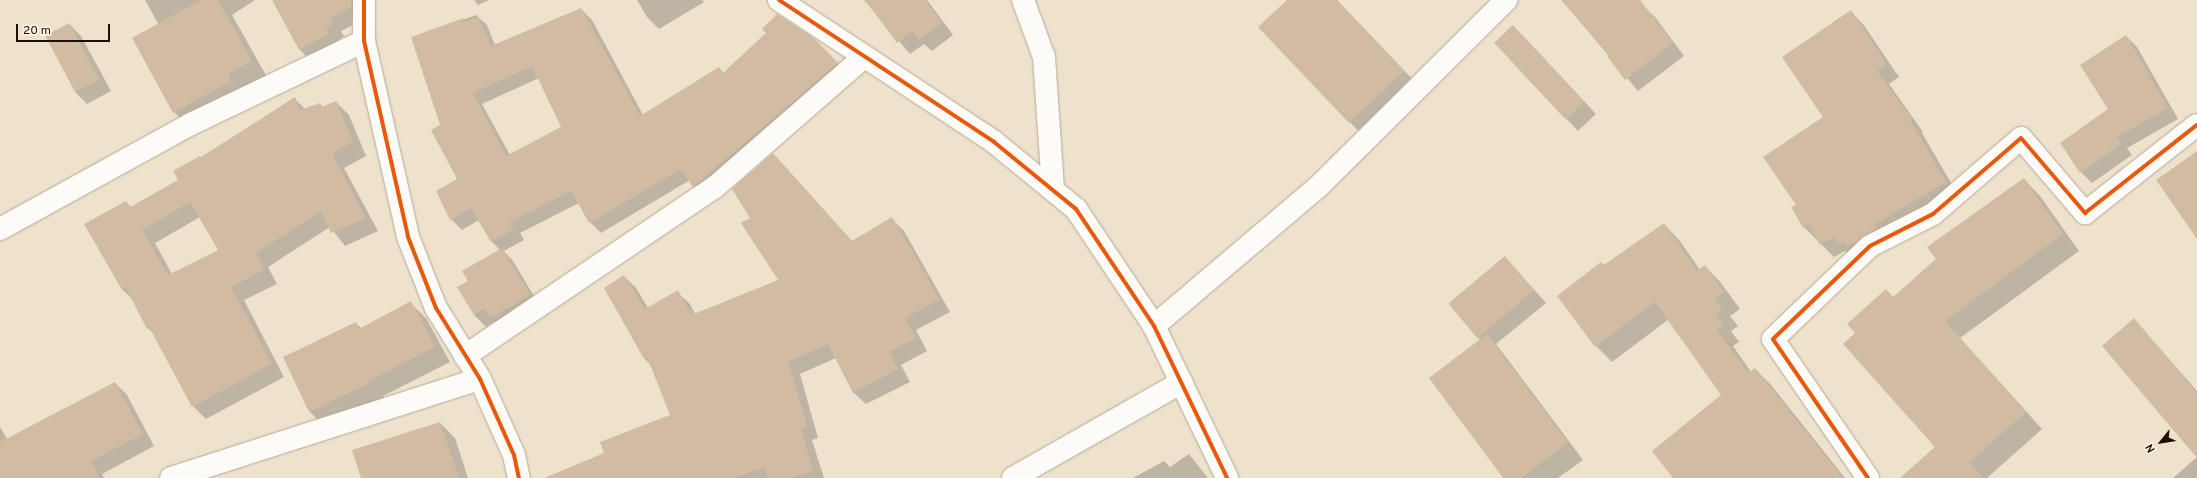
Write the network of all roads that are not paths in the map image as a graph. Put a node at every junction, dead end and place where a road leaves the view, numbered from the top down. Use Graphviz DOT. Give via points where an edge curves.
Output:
graph roads {
  1 [pos="364,0"];
  2 [pos="779,0"];
  3 [pos="1023,0"];
  4 [pos="1506,0"];
  5 [pos="364,41"];
  6 [pos="864,57"];
  7 [pos="2197,125"];
  8 [pos="1053,189"];
  9 [pos="0,229"];
  10 [pos="1154,326"];
  11 [pos="465,356"];
  12 [pos="480,379"];
  13 [pos="1182,382"];
  14 [pos="171,478"];
  15 [pos="519,478"];
  16 [pos="1013,478"];
  17 [pos="1227,478"];
  18 [pos="1868,478"];
  1 -- 5 [label="street"];
  2 -- 6 [label="street"];
  3 -- 8 [label="street" via="1044,57"];
  4 -- 10 [label="street" via="1319,186"];
  5 -- 9 [label="street" via="192,124"];
  5 -- 11 [label="street" via="408,237 436,308"];
  6 -- 8 [label="street" via="994,142"];
  6 -- 11 [label="street" via="715,187"];
  7 -- 18 [label="street" via="2085,213 2021,138 1933,214 1870,246 1773,339"];
  8 -- 10 [label="street" via="1076,209"];
  10 -- 13 [label="street"];
  11 -- 12 [label="street"];
  12 -- 14 [label="street"];
  12 -- 15 [label="street" via="514,455"];
  13 -- 16 [label="street"];
  13 -- 17 [label="street"];
}
